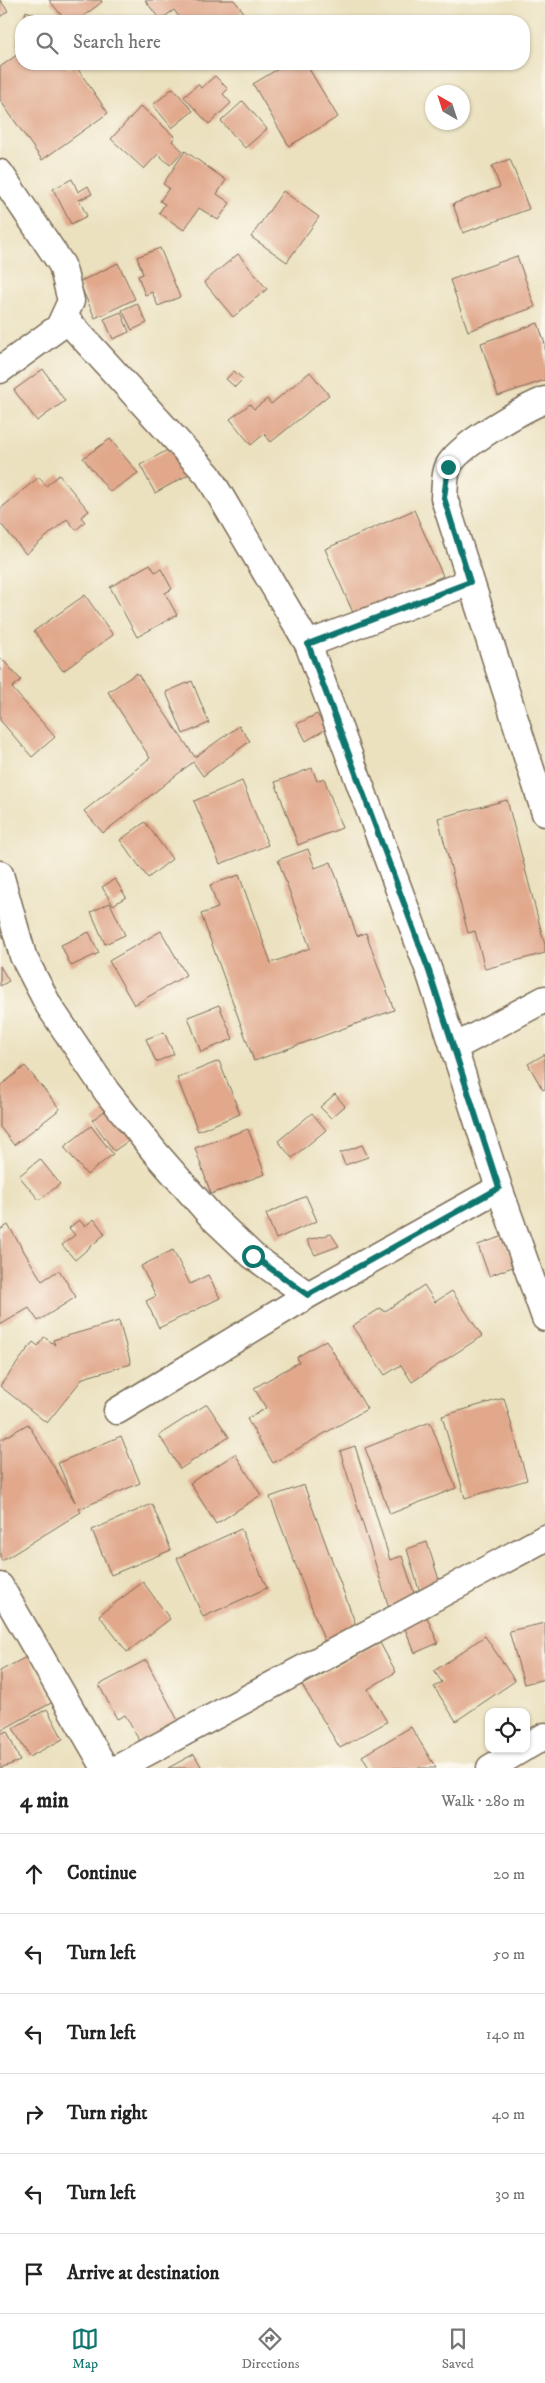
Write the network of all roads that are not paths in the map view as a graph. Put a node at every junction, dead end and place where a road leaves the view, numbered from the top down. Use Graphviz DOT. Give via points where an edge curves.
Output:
graph roads {
  1 [pos="0,173"];
  2 [pos="59,327"];
  3 [pos="0,370"];
  4 [pos="545,400"];
  5 [pos="470,582"];
  6 [pos="308,644"];
  7 [pos="545,813"];
  8 [pos="0,874"];
  9 [pos="545,999"];
  10 [pos="455,1047"];
  11 [pos="499,1188"];
  12 [pos="308,1295"];
  13 [pos="545,1318"];
  14 [pos="117,1411"];
  15 [pos="545,1538"];
  16 [pos="0,1586"];
  17 [pos="545,1736"];
  18 [pos="530,1745"];
  19 [pos="515,1753"];
  20 [pos="104,1768"];
  21 [pos="118,1768"];
  22 [pos="490,1768"];
  1 -- 2 [label="street" via="62,265 71,301"];
  2 -- 3 [label="street"];
  2 -- 6 [label="street" via="65,318 208,475"];
  4 -- 5 [label="street" via="523,409 462,450 448,467 444,498"];
  5 -- 6 [label="street"];
  5 -- 7 [label="street"];
  6 -- 10 [label="street"];
  8 -- 12 [label="street" via="23,956 49,1006 107,1092 211,1216 253,1256"];
  9 -- 10 [label="street"];
  10 -- 11 [label="street"];
  11 -- 12 [label="street"];
  11 -- 13 [label="street"];
  12 -- 14 [label="street"];
  15 -- 21 [label="street"];
  16 -- 20 [label="street"];
  17 -- 18 [label="street"];
  19 -- 22 [label="street"];
}
